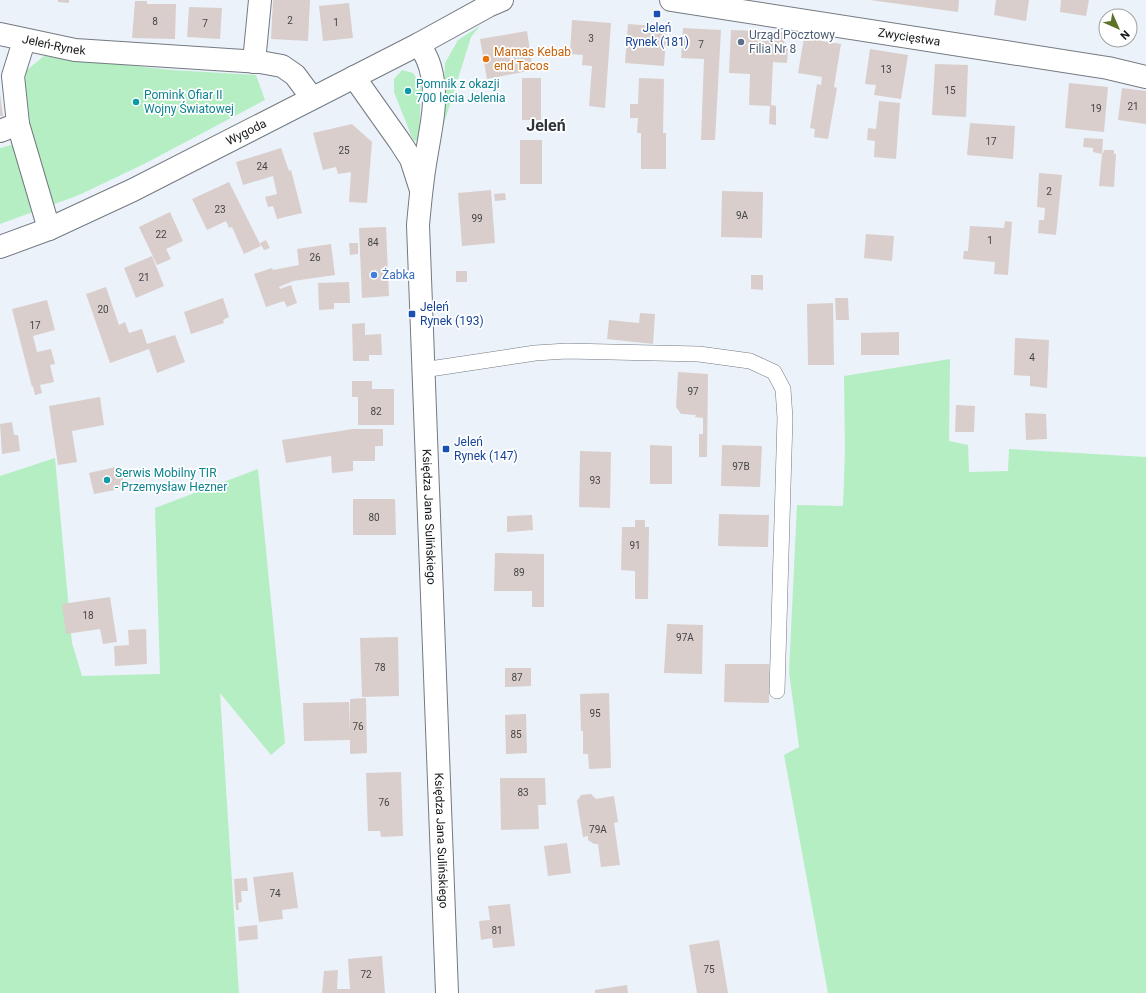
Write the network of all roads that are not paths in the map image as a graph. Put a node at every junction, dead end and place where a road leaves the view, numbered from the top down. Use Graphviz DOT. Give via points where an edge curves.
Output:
graph roads {
  1 [pos="260,0"];
  2 [pos="671,0"];
  3 [pos="493,2"];
  4 [pos="0,34"];
  5 [pos="24,41"];
  6 [pos="419,44"];
  7 [pos="254,62"];
  8 [pos="354,77"];
  9 [pos="1146,77"];
  10 [pos="312,98"];
  11 [pos="9,127"];
  12 [pos="421,188"];
  13 [pos="49,229"];
  14 [pos="0,247"];
  15 [pos="423,370"];
  16 [pos="777,691"];
  17 [pos="447,993"];
  1 -- 7 [label="street"];
  2 -- 9 [label="street, Zwycięstwa" via="1100,66"];
  3 -- 6 [label="street, Wygoda"];
  4 -- 5 [label="street"];
  5 -- 7 [label="street, Jeleń-Rynek" via="75,50"];
  5 -- 11 [label="street, Jeleń-Rynek" via="13,76"];
  6 -- 8 [label="street, Wygoda"];
  6 -- 12 [label="street, Księdza Jana Sulińskiego" via="433,75 433,98"];
  7 -- 10 [label="street, Jeleń-Rynek" via="282,66 294,75"];
  8 -- 10 [label="street, Wygoda"];
  8 -- 12 [label="street" via="411,159"];
  10 -- 13 [label="street, Wygoda" via="133,190"];
  11 -- 13 [label="street, Jeleń-Rynek"];
  12 -- 15 [label="street, Księdza Jana Sulińskiego" via="418,225"];
  13 -- 14 [label="street, Wygoda"];
  15 -- 16 [label="lane" via="535,353 567,352 699,354 750,361 774,372 783,389 785,418"];
  15 -- 17 [label="street, Księdza Jana Sulińskiego"];
}
